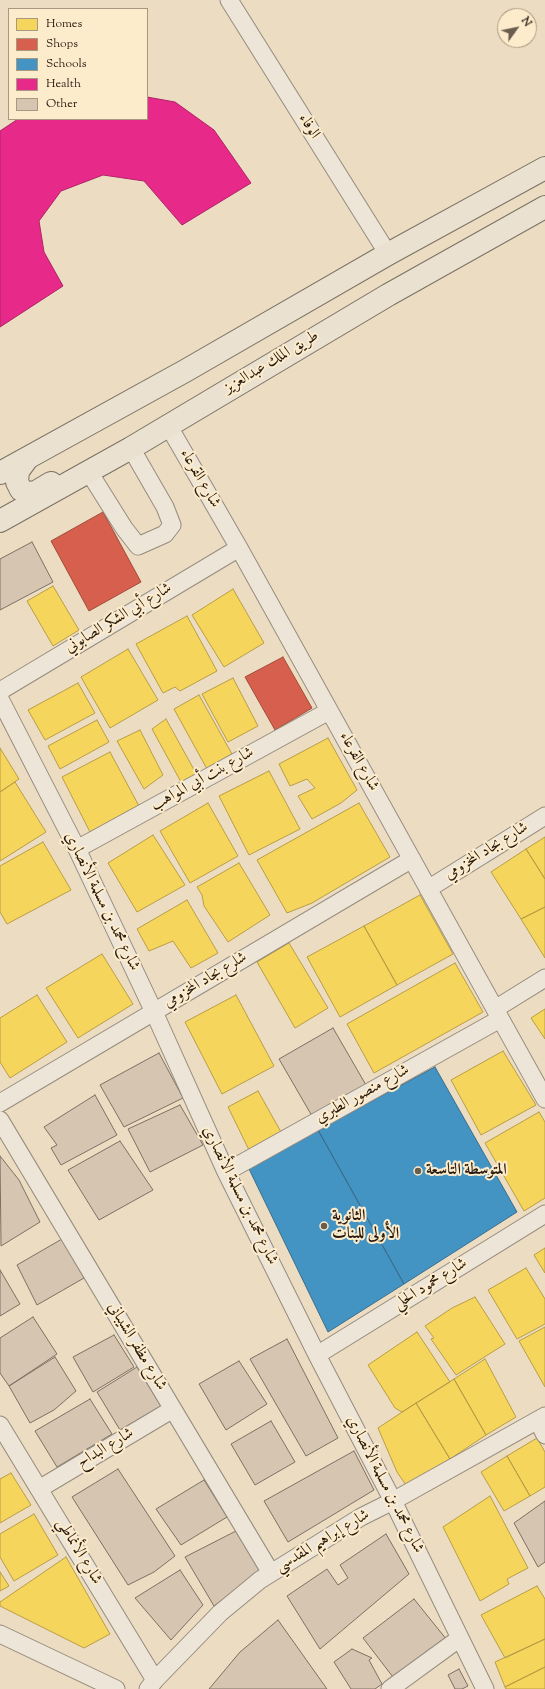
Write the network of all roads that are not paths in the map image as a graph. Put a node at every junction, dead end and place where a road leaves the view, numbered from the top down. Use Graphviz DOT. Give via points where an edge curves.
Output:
graph roads {
  1 [pos="229,0"];
  2 [pos="545,168"];
  3 [pos="545,207"];
  4 [pos="388,254"];
  5 [pos="249,376"];
  6 [pos="168,425"];
  7 [pos="131,448"];
  8 [pos="27,458"];
  9 [pos="88,472"];
  10 [pos="0,474"];
  11 [pos="0,522"];
  12 [pos="239,548"];
  13 [pos="0,691"];
  14 [pos="0,699"];
  15 [pos="329,710"];
  16 [pos="545,816"];
  17 [pos="77,850"];
  18 [pos="412,859"];
  19 [pos="428,888"];
  20 [pos="545,978"];
  21 [pos="154,1012"];
  22 [pos="498,1014"];
  23 [pos="545,1099"];
  24 [pos="0,1103"];
  25 [pos="0,1120"];
  26 [pos="226,1172"];
  27 [pos="545,1214"];
  28 [pos="317,1355"];
  29 [pos="173,1409"];
  30 [pos="543,1424"];
  31 [pos="0,1425"];
  32 [pos="5,1443"];
  33 [pos="39,1489"];
  34 [pos="394,1501"];
  35 [pos="271,1573"];
  36 [pos="0,1634"];
  37 [pos="460,1638"];
  38 [pos="152,1684"];
  39 [pos="116,1689"];
  40 [pos="390,1689"];
  41 [pos="485,1689"];
  1 -- 4 [label="street, الوفاء"];
  2 -- 4 [label="main road"];
  3 -- 5 [label="main road, طريق الملك عبدالعزيز"];
  4 -- 8 [label="main road"];
  5 -- 6 [label="main road, طريق الملك عبدالعزيز"];
  5 -- 8 [label="main road" via="191,403 36,492 28,493 21,490 17,482 18,471"];
  6 -- 7 [label="main road, طريق الملك عبدالعزيز"];
  6 -- 12 [label="street, شارع القرعاء"];
  7 -- 9 [label="main road, طريق الملك عبدالعزيز"];
  7 -- 9 [label="street" via="165,507 172,525 165,534 138,546"];
  8 -- 10 [label="main road"];
  9 -- 11 [label="main road, طريق الملك عبدالعزيز"];
  12 -- 13 [label="street, شارع أبي الشكر الصابوني"];
  12 -- 15 [label="street, شارع القرعاء"];
  14 -- 17 [label="street, شارع محمد بن مسلمة الأنصاري"];
  15 -- 17 [label="street, شارع بنت أبي المواهب"];
  15 -- 18 [label="street, شارع القرعاء"];
  16 -- 19 [label="street, شارع بجاد المخزومي"];
  17 -- 21 [label="street, شارع محمد بن مسلمة الأنصاري"];
  18 -- 19 [label="street, شارع القرعاء"];
  18 -- 21 [label="street, شلرع بجاد المخزومي"];
  19 -- 22 [label="street, شارع القرعاء"];
  20 -- 22 [label="street, شارع منصور الطبري"];
  21 -- 24 [label="street, شلرع بجاد المخزومي"];
  21 -- 26 [label="street, شارع محمد بن مسلمة الأنصاري"];
  22 -- 23 [label="street, شارع القرعاء"];
  22 -- 26 [label="street, شارع منصور الطبري"];
  25 -- 29 [label="street, شارع مظفر الشيباني"];
  26 -- 28 [label="street, شارع محمد بن مسلمة الأنصاري"];
  27 -- 28 [label="street, شارع محمود الحلي"];
  28 -- 34 [label="street, شارع محمد بن مسلمة الأنصاري"];
  29 -- 33 [label="street, شارع البداح"];
  29 -- 35 [label="street, شارع مظفر الشيباني"];
  30 -- 34 [label="street, شارع إبراهيم المقدسي"];
  31 -- 32 [label="street, شارع الأنماطي"];
  32 -- 33 [label="street, شارع الأنماطي"];
  33 -- 38 [label="street, شارع الأنماطي"];
  34 -- 35 [label="street, شارع إبراهيم المقدسي" via="361,1517"];
  34 -- 37 [label="street, شارع محمد بن مسلمة الأنصاري"];
  35 -- 38 [label="street, شارع إبراهيم المقدسي" via="220,1613"];
  36 -- 39 [label="street"];
  37 -- 40 [label="street"];
  37 -- 41 [label="street, شارع محمد بن مسلمة الأنصاري"];
}
